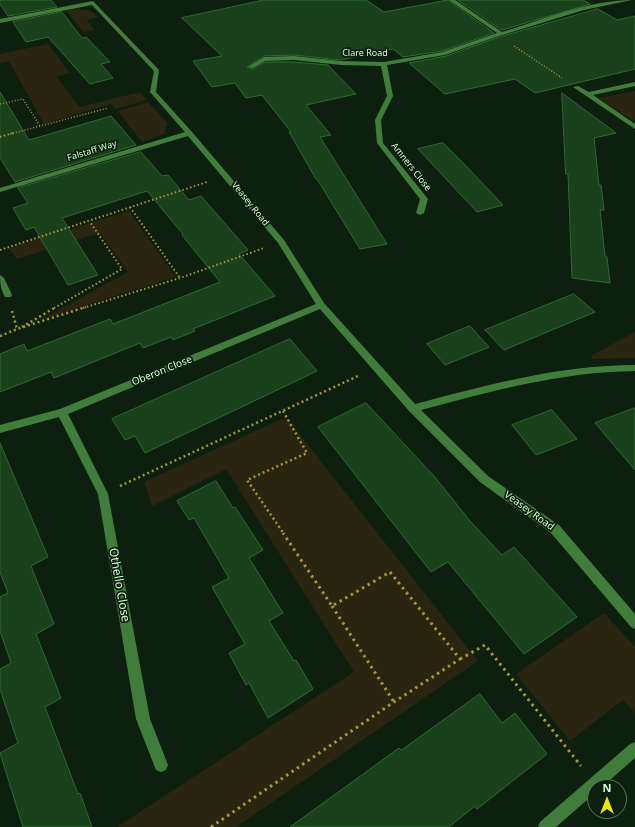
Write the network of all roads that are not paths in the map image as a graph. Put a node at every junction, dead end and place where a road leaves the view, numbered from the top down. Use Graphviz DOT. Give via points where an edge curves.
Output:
graph roads {
  1 [pos="452,0"];
  2 [pos="629,0"];
  3 [pos="0,21"];
  4 [pos="499,34"];
  5 [pos="384,64"];
  6 [pos="251,68"];
  7 [pos="635,84"];
  8 [pos="576,87"];
  9 [pos="588,94"];
  10 [pos="635,127"];
  11 [pos="190,132"];
  12 [pos="0,190"];
  13 [pos="420,213"];
  14 [pos="0,278"];
  15 [pos="8,295"];
  16 [pos="321,305"];
  17 [pos="635,368"];
  18 [pos="413,408"];
  19 [pos="62,412"];
  20 [pos="0,429"];
  21 [pos="635,623"];
  22 [pos="635,749"];
  23 [pos="161,765"];
  24 [pos="545,827"];
  1 -- 4 [label="street"];
  2 -- 4 [label="street, Clare Road" via="583,9"];
  3 -- 11 [label="street, Veasey Road" via="93,2 156,71 153,92"];
  4 -- 5 [label="street, Clare Road" via="443,54"];
  5 -- 6 [label="street, Clare Road" via="294,58 264,59"];
  5 -- 13 [label="street, Amners Close" via="390,96 378,120 380,143 424,199"];
  7 -- 9 [label="street"];
  8 -- 9 [label="street"];
  9 -- 10 [label="street"];
  11 -- 12 [label="street, Falstaff Way"];
  11 -- 16 [label="street, Veasey Road" via="281,242"];
  14 -- 15 [label="street"];
  16 -- 18 [label="street, Veasey Road"];
  16 -- 19 [label="street, Oberon Close"];
  17 -- 18 [label="street" via="619,367 548,375"];
  18 -- 21 [label="street, Veasey Road" via="484,479 555,529"];
  19 -- 20 [label="street, Oberon Close"];
  19 -- 23 [label="street, Othello Close" via="103,494 142,719"];
  22 -- 24 [label="street"];
}
